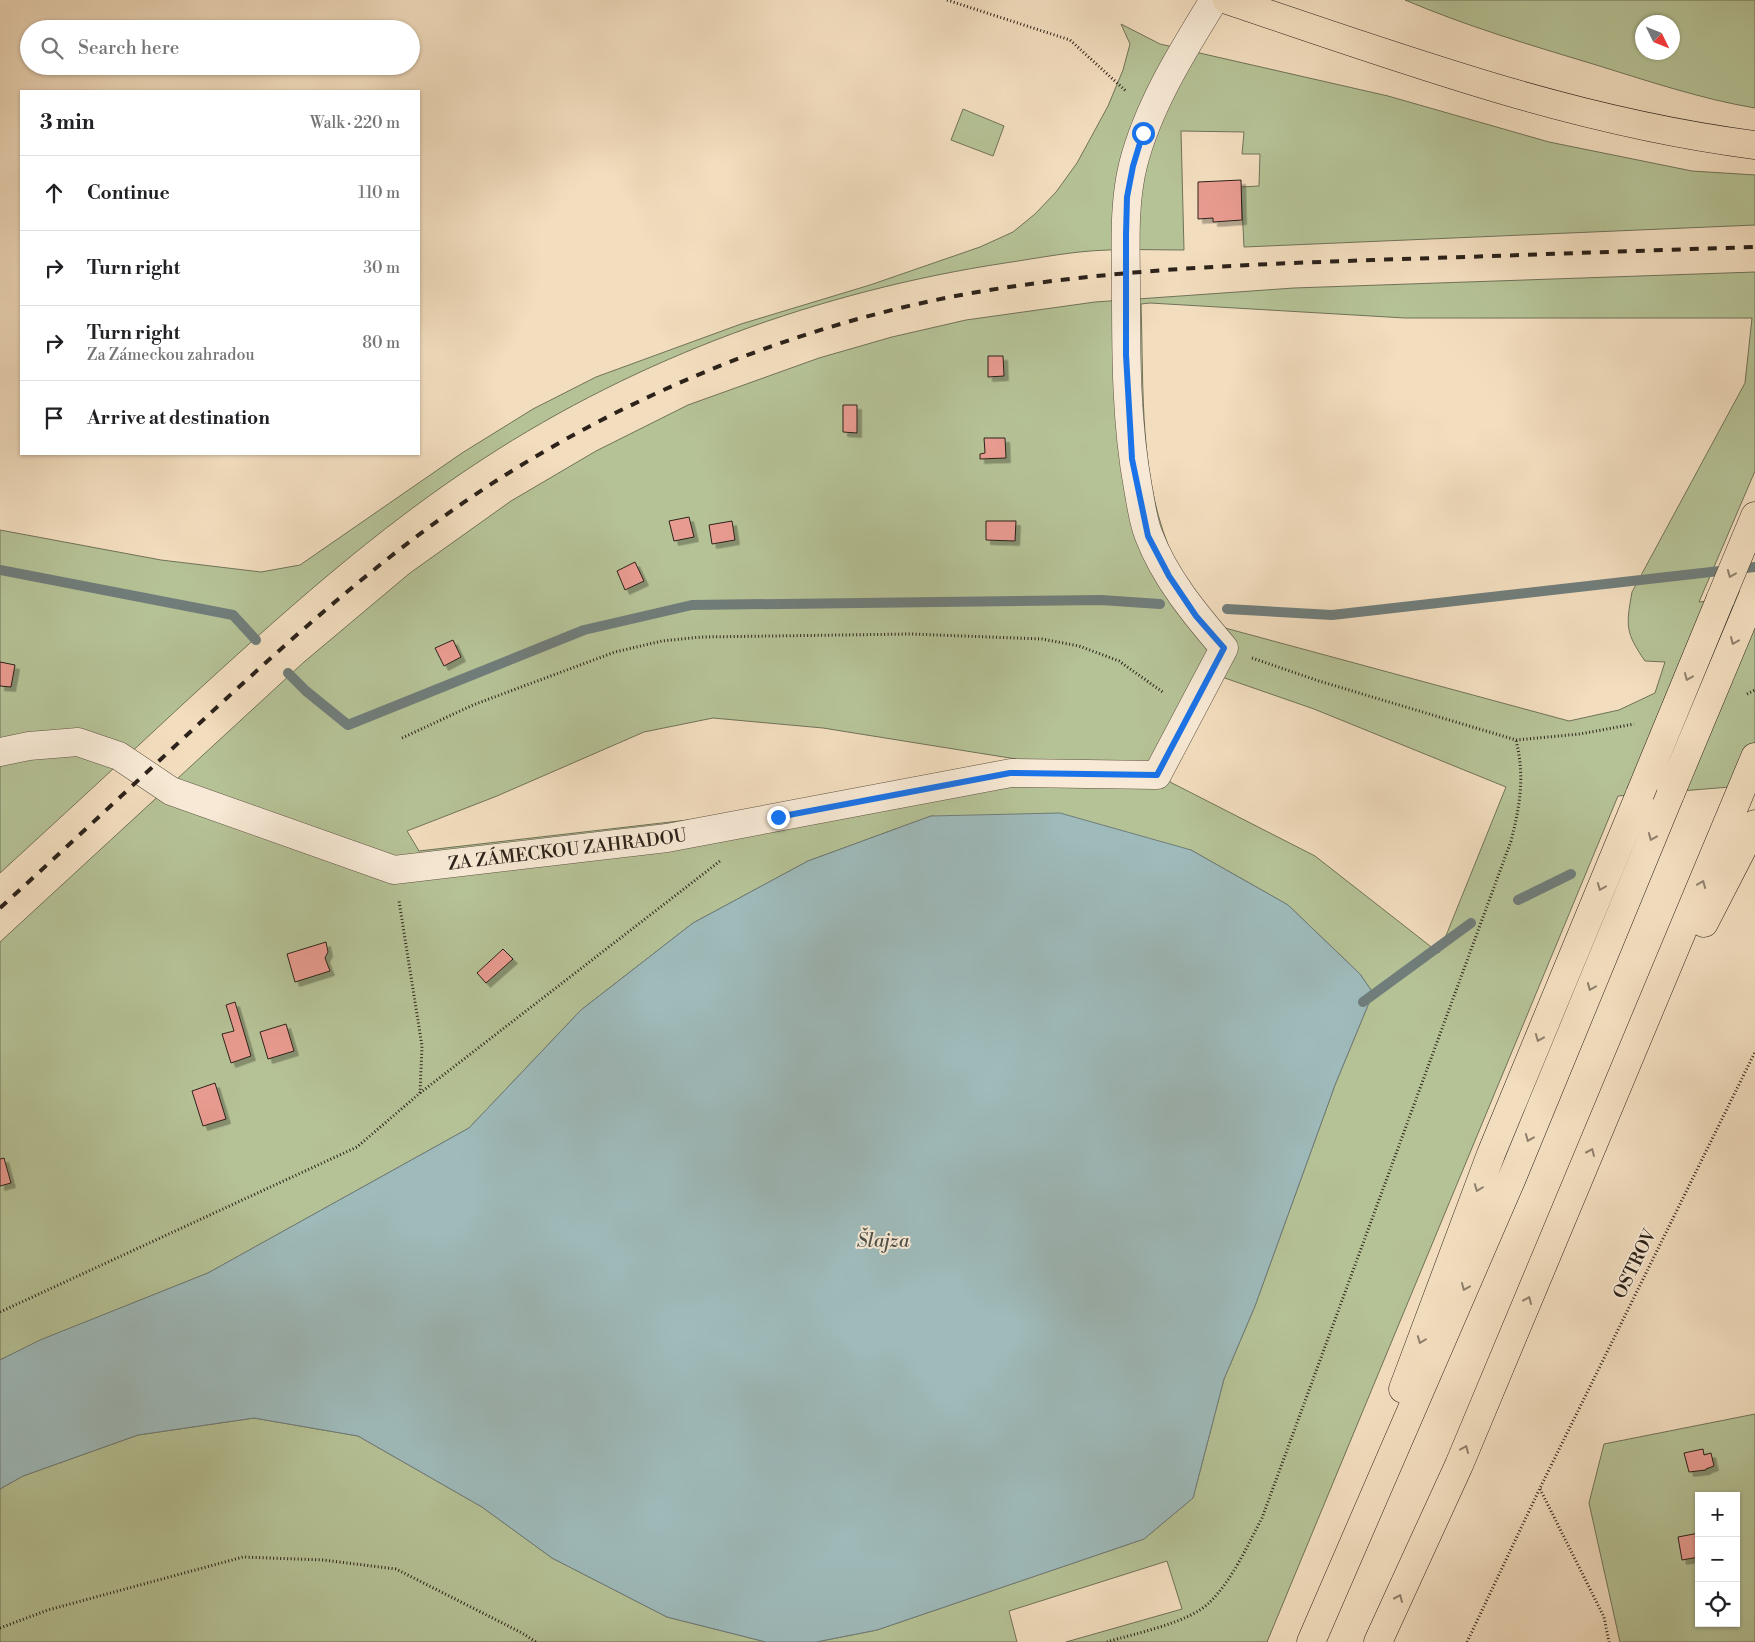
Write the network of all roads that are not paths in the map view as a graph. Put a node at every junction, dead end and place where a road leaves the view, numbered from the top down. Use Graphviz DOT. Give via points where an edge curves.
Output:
graph roads {
  1 [pos="1214,0"];
  2 [pos="1227,0"];
  3 [pos="1755,145"];
  4 [pos="1755,516"];
  5 [pos="1754,594"];
  6 [pos="0,752"];
  7 [pos="1755,757"];
  8 [pos="1755,824"];
  9 [pos="1617,1091"];
  10 [pos="1309,1642"];
  11 [pos="1378,1642"];
  1 -- 6 [label="street, ZA ZÁMECKOU ZAHRADOU" via="1151,114 1133,166 1127,197 1126,355 1132,459 1148,536 1174,584 1224,648 1157,775 1010,773 667,838 394,870 170,790 119,756 78,742"];
  2 -- 3 [label="main road" via="1479,84 1556,106"];
  4 -- 10 [label="main road, one-way, bridge" via="1491,1154"];
  5 -- 10 [label="main road, one-way, bridge" via="1512,1178"];
  9 -- 7 [label="main road, one-way"];
  8 -- 9 [label="main road"];
  11 -- 9 [label="main road, one-way" via="1459,1465"];
}
